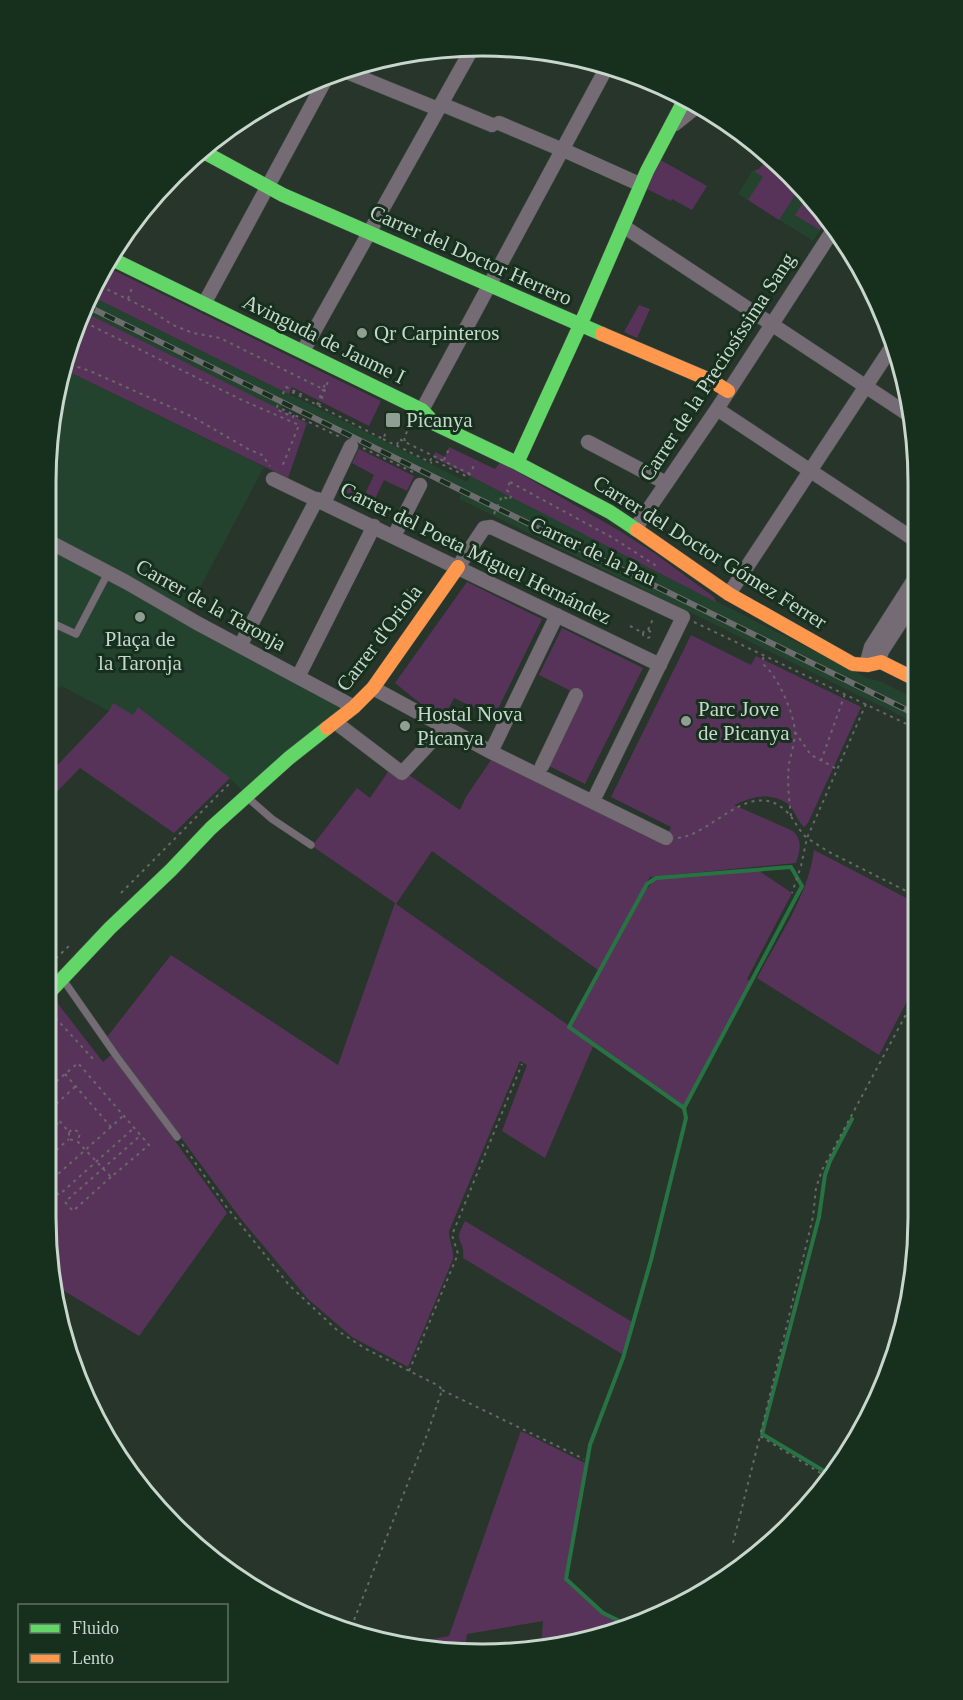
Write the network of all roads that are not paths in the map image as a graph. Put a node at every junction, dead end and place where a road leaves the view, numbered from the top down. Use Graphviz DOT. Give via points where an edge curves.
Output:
graph roads {
  1 [pos="468,56"];
  2 [pos="603,74"];
  3 [pos="355,75"];
  4 [pos="322,87"];
  5 [pos="440,106"];
  6 [pos="681,106"];
  7 [pos="691,111"];
  8 [pos="668,128"];
  9 [pos="209,155"];
  10 [pos="637,183"];
  11 [pos="267,187"];
  12 [pos="623,226"];
  13 [pos="370,234"];
  14 [pos="829,236"];
  15 [pos="117,261"];
  16 [pos="490,286"];
  17 [pos="204,304"];
  18 [pos="771,323"];
  19 [pos="580,326"];
  20 [pos="303,351"];
  21 [pos="888,353"];
  22 [pos="867,385"];
  23 [pos="728,391"];
  24 [pos="717,409"];
  25 [pos="901,409"];
  26 [pos="422,410"];
  27 [pos="588,442"];
  28 [pos="351,446"];
  29 [pos="517,463"];
  30 [pos="810,471"];
  31 [pos="276,473"];
  32 [pos="666,483"];
  33 [pos="420,485"];
  34 [pos="320,501"];
  35 [pos="374,526"];
  36 [pos="484,528"];
  37 [pos="635,529"];
  38 [pos="908,535"];
  39 [pos="394,536"];
  40 [pos="56,545"];
  41 [pos="458,567"];
  42 [pos="108,573"];
  43 [pos="908,589"];
  44 [pos="729,594"];
  45 [pos="908,611"];
  46 [pos="557,615"];
  47 [pos="56,625"];
  48 [pos="240,646"];
  49 [pos="874,664"];
  50 [pos="660,665"];
  51 [pos="298,676"];
  52 [pos="908,676"];
  53 [pos="373,688"];
  54 [pos="576,695"];
  55 [pos="354,707"];
  56 [pos="335,722"];
  57 [pos="444,728"];
  58 [pos="491,752"];
  59 [pos="542,766"];
  60 [pos="241,792"];
  61 [pos="593,801"];
  62 [pos="666,838"];
  63 [pos="311,844"];
  64 [pos="63,978"];
  65 [pos="56,985"];
  66 [pos="177,1137"];
  1 -- 5 [label="street"];
  2 -- 16 [label="street"];
  3 -- 5 [label="street"];
  4 -- 11 [label="street"];
  5 -- 10 [label="street" via="563,150"];
  5 -- 13 [label="street"];
  6 -- 8 [label="street"];
  7 -- 8 [label="street"];
  8 -- 12 [label="street"];
  9 -- 11 [label="street, Carrer del Doctor Herrero"];
  11 -- 13 [label="street, Carrer del Doctor Herrero"];
  11 -- 17 [label="street"];
  12 -- 18 [label="street"];
  12 -- 19 [label="street"];
  13 -- 16 [label="street, Carrer del Doctor Herrero"];
  13 -- 20 [label="street"];
  14 -- 18 [label="street, Carrer de la Preciosíssima Sang"];
  15 -- 17 [label="street, Avinguda de Jaume I"];
  16 -- 19 [label="street, Carrer del Doctor Herrero"];
  16 -- 26 [label="street"];
  17 -- 20 [label="street, Avinguda de Jaume I"];
  18 -- 22 [label="street"];
  18 -- 23 [label="street, Carrer de la Preciosíssima Sang"];
  19 -- 23 [label="street, Carrer del Doctor Herrero"];
  19 -- 29 [label="street"];
  20 -- 26 [label="street, Avinguda de Jaume I"];
  21 -- 22 [label="street"];
  22 -- 25 [label="street"];
  22 -- 30 [label="street"];
  23 -- 24 [label="street, Carrer de la Preciosíssima Sang"];
  24 -- 30 [label="street"];
  24 -- 32 [label="street, Carrer de la Preciosíssima Sang"];
  26 -- 29 [label="street, Avinguda de Jaume I" via="435,424"];
  27 -- 32 [label="street"];
  28 -- 34 [label="street"];
  29 -- 37 [label="street, Carrer del Doctor Gómez Ferrer"];
  30 -- 38 [label="street"];
  30 -- 44 [label="street"];
  31 -- 34 [label="street, Carrer del Poeta Miguel Hernández"];
  32 -- 37 [label="street, Carrer de la Preciosíssima Sang"];
  33 -- 39 [label="street"];
  34 -- 35 [label="street, Carrer del Poeta Miguel Hernández"];
  34 -- 48 [label="street"];
  35 -- 39 [label="street, Carrer del Poeta Miguel Hernández"];
  35 -- 51 [label="street"];
  36 -- 41 [label="street, Carrer d'Oriola"];
  36 -- 50 [label="street, Carrer de la Pau" via="500,531 684,617"];
  37 -- 44 [label="street, Carrer del Doctor Gómez Ferrer"];
  39 -- 41 [label="street, Carrer del Poeta Miguel Hernández"];
  40 -- 42 [label="street, Carrer de la Taronja"];
  41 -- 46 [label="street, Carrer del Poeta Miguel Hernández"];
  41 -- 53 [label="street, Carrer d'Oriola"];
  42 -- 47 [label="lane" via="76,634"];
  42 -- 48 [label="street, Carrer de la Taronja"];
  43 -- 49 [label="street" via="871,647 868,658"];
  44 -- 49 [label="street, Carrer del Doctor Gómez Ferrer" via="853,664"];
  45 -- 49 [label="street"];
  46 -- 50 [label="street, Carrer del Poeta Miguel Hernández"];
  46 -- 58 [label="street"];
  48 -- 51 [label="street, Carrer de la Taronja"];
  49 -- 52 [label="street, Carrer del Doctor Gómez Ferrer"];
  50 -- 61 [label="street"];
  51 -- 55 [label="street, Carrer de la Taronja"];
  53 -- 55 [label="street, Carrer d'Oriola"];
  53 -- 57 [label="street"];
  54 -- 59 [label="street"];
  55 -- 56 [label="street, Carrer d'Oriola"];
  56 -- 57 [label="street" via="402,773"];
  56 -- 60 [label="street, Carrer d'Oriola"];
  57 -- 58 [label="street"];
  58 -- 61 [label="street"];
  60 -- 63 [label="lane" via="272,819"];
  60 -- 64 [label="street, Carrer d'Oriola" via="171,870"];
  61 -- 62 [label="street"];
  64 -- 65 [label="street, Carrer d'Oriola"];
  64 -- 66 [label="lane"];
}
